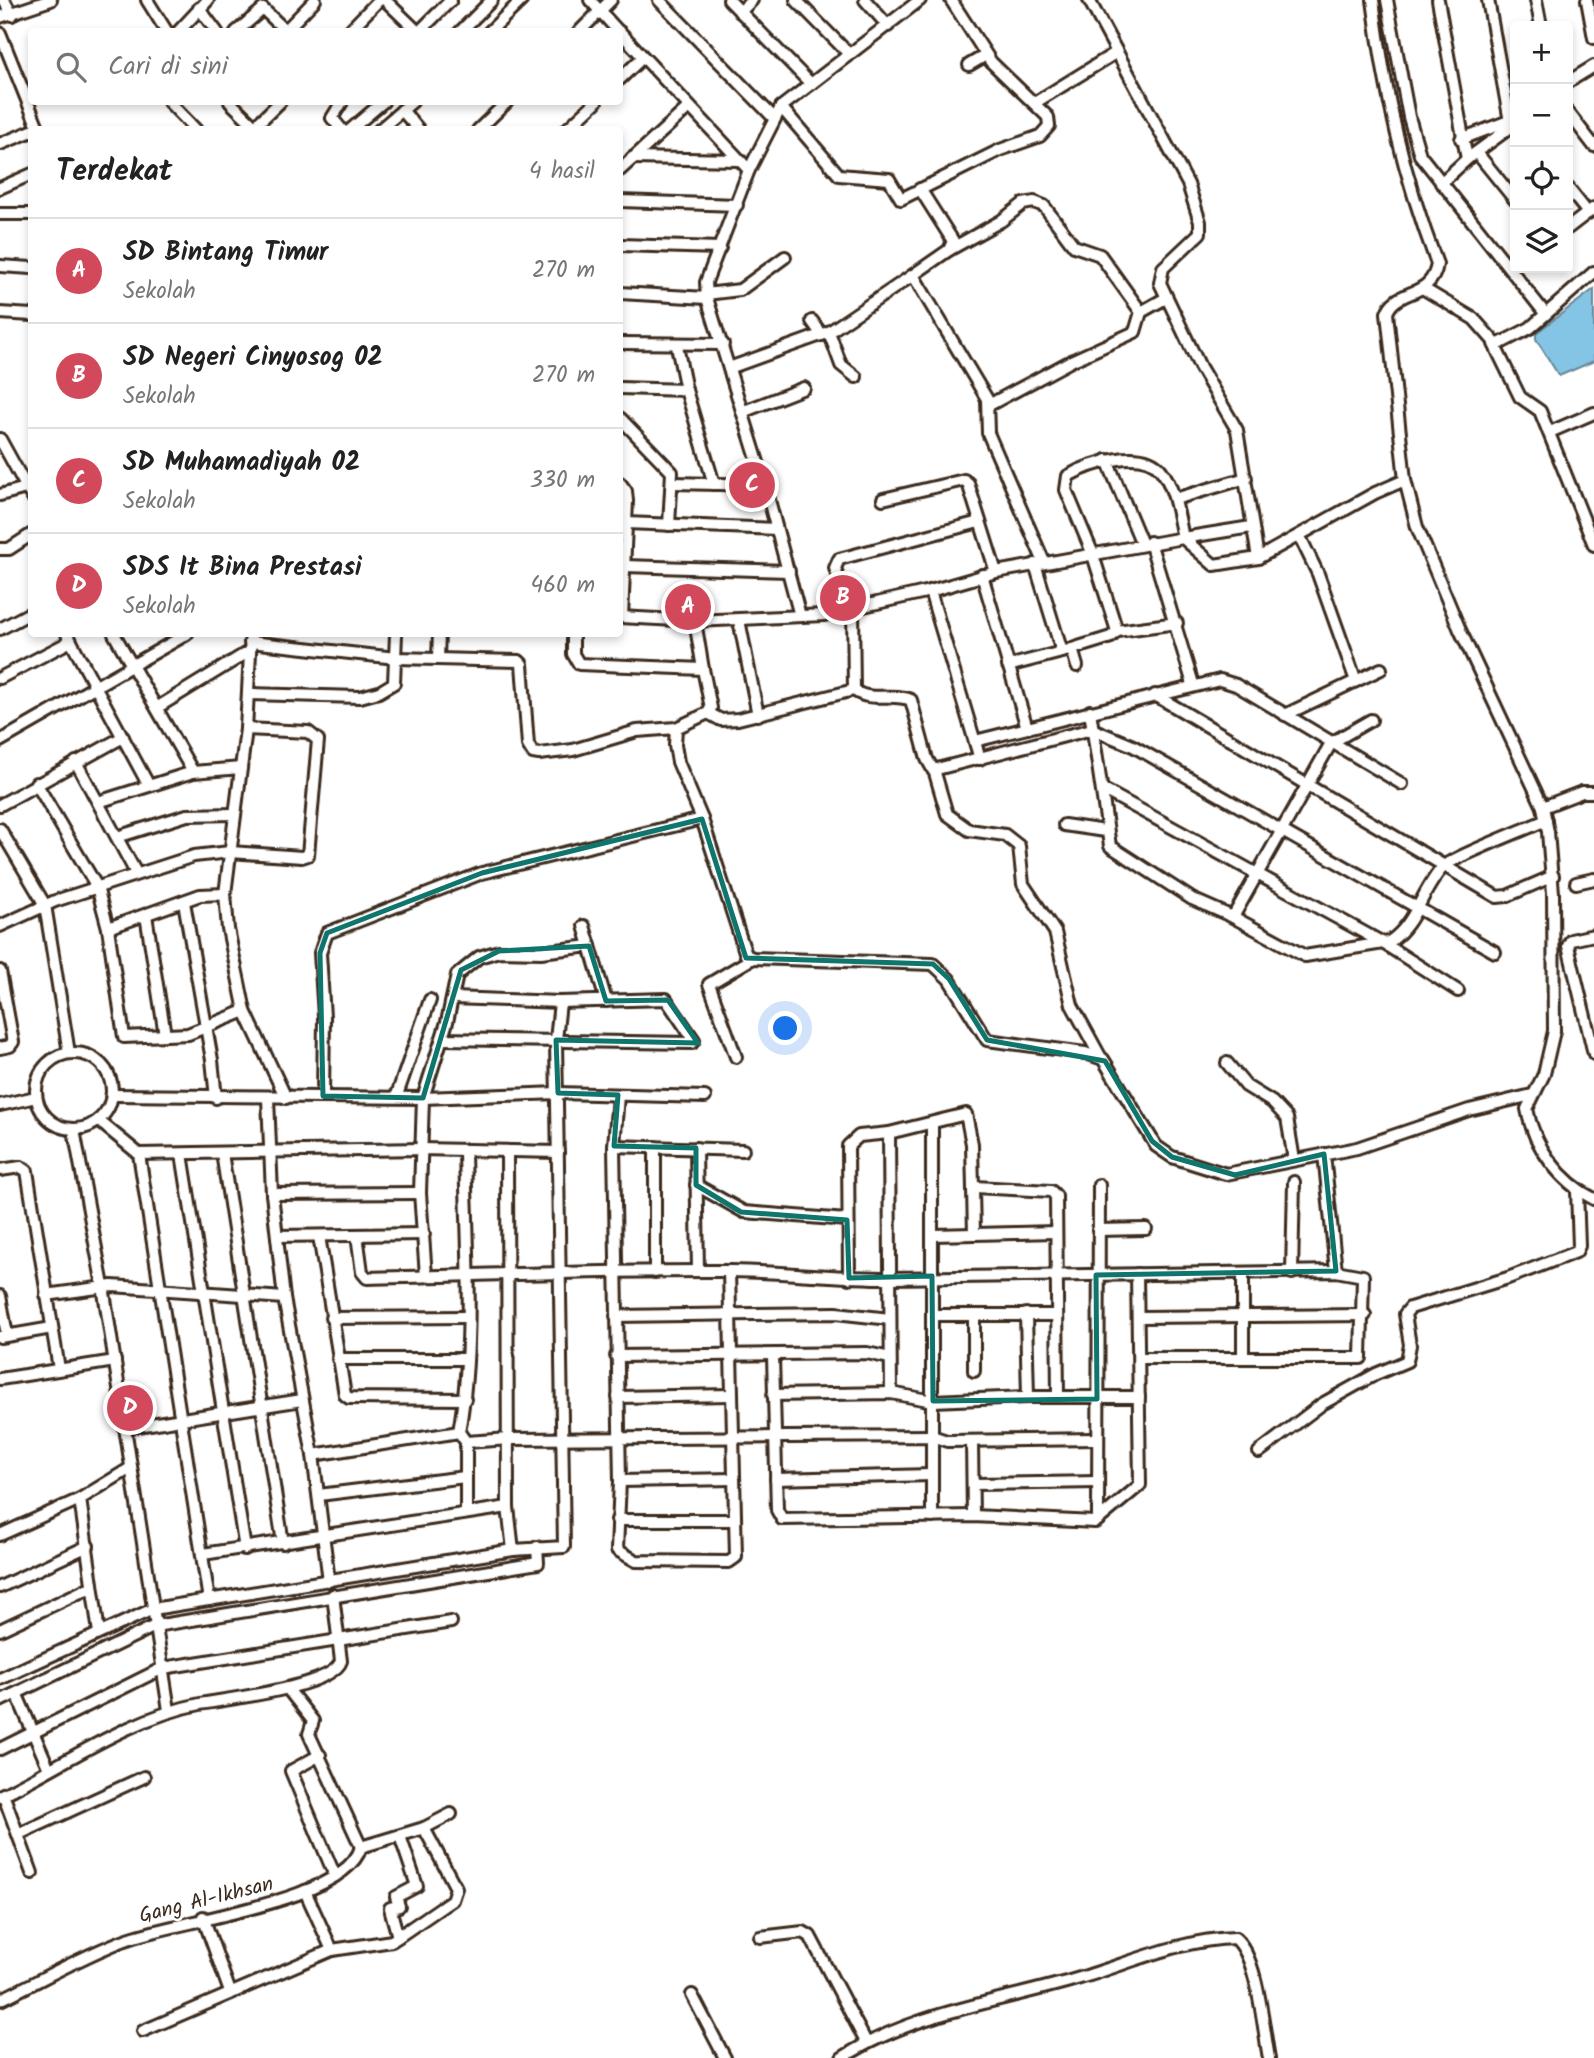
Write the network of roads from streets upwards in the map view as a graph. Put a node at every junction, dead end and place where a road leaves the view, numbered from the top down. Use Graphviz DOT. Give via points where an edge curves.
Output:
graph roads {
  1 [pos="4,0"];
  2 [pos="51,0"];
  3 [pos="147,0"];
  4 [pos="315,0"];
  5 [pos="379,0"];
  6 [pos="385,0"];
  7 [pos="451,0"];
  8 [pos="492,0"];
  9 [pos="522,0"];
  10 [pos="590,0"];
  11 [pos="611,0"];
  12 [pos="659,0"];
  13 [pos="729,0"];
  14 [pos="752,0"];
  15 [pos="796,0"];
  16 [pos="865,0"];
  17 [pos="920,0"];
  18 [pos="951,0"];
  19 [pos="1089,0"];
  20 [pos="1373,0"];
  21 [pos="1387,0"];
  22 [pos="1438,0"];
  23 [pos="1488,0"];
  24 [pos="1536,0"];
  25 [pos="1587,0"];
  26 [pos="204,4"];
  27 [pos="600,11"];
  28 [pos="740,12"];
  29 [pos="12,15"];
  30 [pos="0,17"];
  31 [pos="1540,21"];
  32 [pos="888,26"];
  33 [pos="164,28"];
  34 [pos="182,28"];
  35 [pos="215,28"];
  36 [pos="241,28"];
  37 [pos="282,28"];
  38 [pos="288,28"];
  39 [pos="352,28"];
  40 [pos="414,28"];
  41 [pos="422,28"];
  42 [pos="464,28"];
  43 [pos="493,28"];
  44 [pos="583,28"];
  45 [pos="615,28"];
  46 [pos="0,33"];
  47 [pos="623,36"];
  48 [pos="1594,38"];
  49 [pos="1117,52"];
  50 [pos="849,54"];
  51 [pos="986,55"];
  52 [pos="643,58"];
  53 [pos="1594,64"];
  54 [pos="969,65"];
  55 [pos="1573,68"];
  56 [pos="623,76"];
  57 [pos="1573,79"];
  58 [pos="811,84"];
  59 [pos="1510,101"];
  60 [pos="1036,102"];
  61 [pos="172,105"];
  62 [pos="233,105"];
  63 [pos="277,105"];
  64 [pos="340,105"];
  65 [pos="379,105"];
  66 [pos="408,105"];
  67 [pos="504,105"];
  68 [pos="593,105"];
  69 [pos="689,107"];
  70 [pos="781,107"];
  71 [pos="402,110"];
  72 [pos="774,118"];
  73 [pos="1573,119"];
  74 [pos="1510,125"];
  75 [pos="35,126"];
  76 [pos="193,126"];
  77 [pos="253,126"];
  78 [pos="257,126"];
  79 [pos="339,126"];
  80 [pos="355,126"];
  81 [pos="384,126"];
  82 [pos="416,126"];
  83 [pos="482,126"];
  84 [pos="570,126"];
  85 [pos="1510,126"];
  86 [pos="28,132"];
  87 [pos="1461,139"];
  88 [pos="0,144"];
  89 [pos="1594,146"];
  90 [pos="1477,153"];
  91 [pos="632,158"];
  92 [pos="1467,159"];
  93 [pos="739,160"];
  94 [pos="623,167"];
  95 [pos="749,170"];
  96 [pos="28,176"];
  97 [pos="1441,183"];
  98 [pos="0,188"];
  99 [pos="920,189"];
  100 [pos="1573,193"];
  101 [pos="1510,194"];
  102 [pos="623,201"];
  103 [pos="737,205"];
  104 [pos="1591,210"];
  105 [pos="0,214"];
  106 [pos="28,214"];
  107 [pos="1573,224"];
  108 [pos="623,245"];
  109 [pos="720,248"];
  110 [pos="949,250"];
  111 [pos="785,257"];
  112 [pos="1510,264"];
  113 [pos="0,266"];
  114 [pos="28,268"];
  115 [pos="1594,272"];
  116 [pos="1517,273"];
  117 [pos="913,275"];
  118 [pos="1424,289"];
  119 [pos="623,293"];
  120 [pos="707,296"];
  121 [pos="1166,298"];
  122 [pos="1141,312"];
  123 [pos="1545,312"];
  124 [pos="0,313"];
  125 [pos="28,315"];
  126 [pos="812,321"];
  127 [pos="826,334"];
  128 [pos="623,343"];
  129 [pos="723,344"];
  130 [pos="1494,344"];
  131 [pos="677,346"];
  132 [pos="729,368"];
  133 [pos="856,377"];
  134 [pos="623,388"];
  135 [pos="804,388"];
  136 [pos="686,390"];
  137 [pos="989,405"];
  138 [pos="742,412"];
  139 [pos="1594,413"];
  140 [pos="623,421"];
  141 [pos="1550,432"];
  142 [pos="0,439"];
  143 [pos="1107,460"];
  144 [pos="1246,478"];
  145 [pos="1405,481"];
  146 [pos="672,483"];
  147 [pos="714,484"];
  148 [pos="765,485"];
  149 [pos="623,488"];
  150 [pos="28,491"];
  151 [pos="28,493"];
  152 [pos="0,495"];
  153 [pos="883,499"];
  154 [pos="1175,499"];
  155 [pos="1590,522"];
  156 [pos="626,523"];
  157 [pos="979,523"];
  158 [pos="669,525"];
  159 [pos="1251,527"];
  160 [pos="776,528"];
  161 [pos="28,537"];
  162 [pos="1300,537"];
  163 [pos="1183,538"];
  164 [pos="1146,543"];
  165 [pos="1594,545"];
  166 [pos="0,549"];
  167 [pos="1092,552"];
  168 [pos="1258,558"];
  169 [pos="1040,563"];
  170 [pos="624,566"];
  171 [pos="789,571"];
  172 [pos="996,572"];
  173 [pos="982,575"];
  174 [pos="623,583"];
  175 [pos="930,591"];
  176 [pos="851,609"];
  177 [pos="28,614"];
  178 [pos="800,616"];
  179 [pos="623,617"];
  180 [pos="738,620"];
  181 [pos="695,621"];
  182 [pos="1177,623"];
  183 [pos="0,629"];
  184 [pos="1117,631"];
  185 [pos="69,637"];
  186 [pos="116,637"];
  187 [pos="182,637"];
  188 [pos="396,637"];
  189 [pos="439,637"];
  190 [pos="573,637"];
  191 [pos="250,642"];
  192 [pos="1067,650"];
  193 [pos="438,657"];
  194 [pos="396,658"];
  195 [pos="132,665"];
  196 [pos="1007,666"];
  197 [pos="1077,666"];
  198 [pos="703,669"];
  199 [pos="1381,669"];
  200 [pos="0,678"];
  201 [pos="1356,681"];
  202 [pos="1193,684"];
  203 [pos="95,685"];
  204 [pos="854,690"];
  205 [pos="249,694"];
  206 [pos="1155,695"];
  207 [pos="158,707"];
  208 [pos="1090,711"];
  209 [pos="708,713"];
  210 [pos="758,715"];
  211 [pos="1285,715"];
  212 [pos="1371,720"];
  213 [pos="676,728"];
  214 [pos="1027,728"];
  215 [pos="246,729"];
  216 [pos="1092,729"];
  217 [pos="123,737"];
  218 [pos="0,741"];
  219 [pos="975,741"];
  220 [pos="1331,743"];
  221 [pos="980,759"];
  222 [pos="76,762"];
  223 [pos="241,768"];
  224 [pos="933,770"];
  225 [pos="193,772"];
  226 [pos="36,783"];
  227 [pos="148,784"];
  228 [pos="1402,784"];
  229 [pos="1307,786"];
  230 [pos="1102,789"];
  231 [pos="1594,792"];
  232 [pos="98,802"];
  233 [pos="0,805"];
  234 [pos="1543,807"];
  235 [pos="235,814"];
  236 [pos="702,819"];
  237 [pos="1546,820"];
  238 [pos="1064,825"];
  239 [pos="0,829"];
  240 [pos="1105,831"];
  241 [pos="1283,831"];
  242 [pos="117,837"];
  243 [pos="230,852"];
  244 [pos="1444,865"];
  245 [pos="136,873"];
  246 [pos="1258,876"];
  247 [pos="1553,876"];
  248 [pos="1594,879"];
  249 [pos="1576,883"];
  250 [pos="97,887"];
  251 [pos="225,894"];
  252 [pos="184,902"];
  253 [pos="45,905"];
  254 [pos="1418,908"];
  255 [pos="146,915"];
  256 [pos="1233,917"];
  257 [pos="0,926"];
  258 [pos="584,926"];
  259 [pos="108,928"];
  260 [pos="1594,935"];
  261 [pos="1383,943"];
  262 [pos="590,946"];
  263 [pos="1495,951"];
  264 [pos="753,958"];
  265 [pos="0,971"];
  266 [pos="1458,991"];
  267 [pos="453,998"];
  268 [pos="430,1000"];
  269 [pos="606,1001"];
  270 [pos="560,1002"];
  271 [pos="4,1006"];
  272 [pos="245,1011"];
  273 [pos="205,1027"];
  274 [pos="165,1035"];
  275 [pos="442,1039"];
  276 [pos="556,1040"];
  277 [pos="0,1048"];
  278 [pos="69,1053"];
  279 [pos="1594,1054"];
  280 [pos="736,1057"];
  281 [pos="1101,1058"];
  282 [pos="1227,1063"];
  283 [pos="558,1093"];
  284 [pos="113,1095"];
  285 [pos="397,1095"];
  286 [pos="618,1095"];
  287 [pos="1532,1095"];
  288 [pos="323,1096"];
  289 [pos="36,1097"];
  290 [pos="705,1097"];
  291 [pos="216,1098"];
  292 [pos="268,1098"];
  293 [pos="286,1098"];
  294 [pos="423,1098"];
  295 [pos="0,1105"];
  296 [pos="99,1121"];
  297 [pos="932,1123"];
  298 [pos="74,1130"];
  299 [pos="889,1133"];
  300 [pos="614,1146"];
  301 [pos="655,1147"];
  302 [pos="696,1148"];
  303 [pos="421,1149"];
  304 [pos="743,1150"];
  305 [pos="271,1151"];
  306 [pos="465,1152"];
  307 [pos="507,1152"];
  308 [pos="558,1152"];
  309 [pos="222,1153"];
  310 [pos="139,1154"];
  311 [pos="181,1154"];
  312 [pos="1324,1154"];
  313 [pos="1293,1160"];
  314 [pos="0,1170"];
  315 [pos="1294,1182"];
  316 [pos="696,1185"];
  317 [pos="1099,1185"];
  318 [pos="975,1187"];
  319 [pos="1577,1191"];
  320 [pos="420,1193"];
  321 [pos="272,1194"];
  322 [pos="1594,1199"];
  323 [pos="847,1220"];
  324 [pos="1146,1229"];
  325 [pos="1098,1230"];
  326 [pos="1055,1233"];
  327 [pos="424,1234"];
  328 [pos="974,1234"];
  329 [pos="357,1235"];
  330 [pos="933,1235"];
  331 [pos="277,1236"];
  332 [pos="319,1236"];
  333 [pos="1336,1270"];
  334 [pos="698,1271"];
  335 [pos="729,1271"];
  336 [pos="614,1272"];
  337 [pos="655,1272"];
  338 [pos="1243,1273"];
  339 [pos="1292,1273"];
  340 [pos="559,1274"];
  341 [pos="1137,1274"];
  342 [pos="1055,1275"];
  343 [pos="1096,1275"];
  344 [pos="426,1276"];
  345 [pos="509,1276"];
  346 [pos="932,1276"];
  347 [pos="468,1277"];
  348 [pos="849,1278"];
  349 [pos="891,1278"];
  350 [pos="103,1286"];
  351 [pos="160,1290"];
  352 [pos="203,1293"];
  353 [pos="46,1295"];
  354 [pos="0,1296"];
  355 [pos="243,1297"];
  356 [pos="284,1298"];
  357 [pos="1026,1314"];
  358 [pos="616,1315"];
  359 [pos="731,1315"];
  360 [pos="932,1315"];
  361 [pos="1057,1315"];
  362 [pos="1242,1315"];
  363 [pos="1365,1315"];
  364 [pos="974,1316"];
  365 [pos="467,1317"];
  366 [pos="1139,1317"];
  367 [pos="331,1318"];
  368 [pos="890,1319"];
  369 [pos="52,1328"];
  370 [pos="3,1336"];
  371 [pos="616,1356"];
  372 [pos="731,1356"];
  373 [pos="773,1356"];
  374 [pos="1243,1357"];
  375 [pos="890,1358"];
  376 [pos="338,1359"];
  377 [pos="466,1359"];
  378 [pos="1139,1359"];
  379 [pos="115,1361"];
  380 [pos="59,1369"];
  381 [pos="974,1371"];
  382 [pos="0,1379"];
  383 [pos="891,1393"];
  384 [pos="731,1395"];
  385 [pos="773,1395"];
  386 [pos="618,1397"];
  387 [pos="1028,1397"];
  388 [pos="1058,1397"];
  389 [pos="1139,1398"];
  390 [pos="465,1399"];
  391 [pos="1097,1399"];
  392 [pos="302,1400"];
  393 [pos="933,1401"];
  394 [pos="261,1407"];
  395 [pos="223,1413"];
  396 [pos="183,1419"];
  397 [pos="125,1428"];
  398 [pos="459,1432"];
  399 [pos="733,1436"];
  400 [pos="775,1436"];
  401 [pos="932,1436"];
  402 [pos="510,1439"];
  403 [pos="618,1439"];
  404 [pos="1096,1439"];
  405 [pos="561,1440"];
  406 [pos="972,1441"];
  407 [pos="467,1442"];
  408 [pos="1259,1452"];
  409 [pos="313,1455"];
  410 [pos="129,1469"];
  411 [pos="931,1475"];
  412 [pos="466,1477"];
  413 [pos="734,1479"];
  414 [pos="776,1479"];
  415 [pos="620,1480"];
  416 [pos="1098,1482"];
  417 [pos="973,1484"];
  418 [pos="319,1495"];
  419 [pos="80,1499"];
  420 [pos="508,1507"];
  421 [pos="466,1513"];
  422 [pos="974,1516"];
  423 [pos="932,1517"];
  424 [pos="617,1520"];
  425 [pos="735,1520"];
  426 [pos="1098,1520"];
  427 [pos="0,1535"];
  428 [pos="322,1536"];
  429 [pos="283,1543"];
  430 [pos="88,1546"];
  431 [pos="537,1547"];
  432 [pos="244,1549"];
  433 [pos="513,1550"];
  434 [pos="202,1554"];
  435 [pos="330,1581"];
  436 [pos="0,1587"];
  437 [pos="91,1587"];
  438 [pos="334,1595"];
  439 [pos="209,1600"];
  440 [pos="153,1609"];
  441 [pos="451,1622"];
  442 [pos="155,1626"];
  443 [pos="0,1630"];
  444 [pos="99,1633"];
  445 [pos="339,1641"];
  446 [pos="163,1668"];
  447 [pos="0,1679"];
  448 [pos="287,1688"];
  449 [pos="17,1695"];
  450 [pos="0,1701"];
  451 [pos="169,1710"];
  452 [pos="34,1732"];
  453 [pos="0,1749"];
  454 [pos="320,1755"];
  455 [pos="49,1769"];
  456 [pos="144,1777"];
  457 [pos="1,1795"];
  458 [pos="451,1814"];
  459 [pos="424,1828"];
  460 [pos="19,1834"];
  461 [pos="400,1836"];
  462 [pos="361,1847"];
  463 [pos="32,1873"];
  464 [pos="335,1876"];
  465 [pos="305,1891"];
  466 [pos="204,1917"];
  467 [pos="398,1937"];
  468 [pos="760,1937"];
  469 [pos="332,1950"];
  470 [pos="230,1992"];
  471 [pos="692,1995"];
  472 [pos="0,2000"];
  473 [pos="143,2031"];
  474 [pos="866,2042"];
  475 [pos="725,2058"];
  476 [pos="842,2058"];
  477 [pos="1269,2058"];
  1 -- 29 [label="street"];
  2 -- 29 [label="street"];
  3 -- 33 [label="street"];
  4 -- 38 [label="street"];
  5 -- 39 [label="street"];
  6 -- 40 [label="street"];
  7 -- 41 [label="street"];
  8 -- 42 [label="street"];
  9 -- 43 [label="street"];
  10 -- 27 [label="street"];
  11 -- 27 [label="street"];
  12 -- 72 [label="street"];
  13 -- 28 [label="street"];
  14 -- 28 [label="street"];
  15 -- 50 [label="street"];
  16 -- 32 [label="street"];
  17 -- 32 [label="street"];
  18 -- 51 [label="street"];
  19 -- 49 [label="street"];
  20 -- 118 [label="street" via="1395,133 1437,264"];
  21 -- 97 [label="street" via="1416,146"];
  22 -- 87 [label="street"];
  23 -- 59 [label="street"];
  24 -- 31 [label="street"];
  25 -- 48 [label="street"];
  26 -- 34 [label="street"];
  26 -- 35 [label="street"];
  27 -- 44 [label="street"];
  27 -- 45 [label="street"];
  28 -- 58 [label="street"];
  29 -- 30 [label="street"];
  32 -- 50 [label="street"];
  36 -- 37 [label="street" via="263,9"];
  46 -- 75 [label="street"];
  47 -- 52 [label="street"];
  49 -- 60 [label="street"];
  49 -- 121 [label="street" via="1188,184 1200,222 1196,240 1161,273"];
  50 -- 58 [label="street"];
  51 -- 54 [label="street"];
  51 -- 60 [label="street"];
  52 -- 56 [label="street"];
  52 -- 69 [label="street"];
  53 -- 55 [label="street"];
  53 -- 57 [label="street"];
  58 -- 70 [label="street"];
  60 -- 99 [label="street" via="1050,120 1044,134"];
  61 -- 76 [label="street"];
  62 -- 77 [label="street"];
  63 -- 78 [label="street"];
  64 -- 79 [label="street" via="332,118"];
  65 -- 80 [label="street"];
  66 -- 71 [label="street"];
  67 -- 83 [label="street"];
  68 -- 84 [label="street"];
  69 -- 91 [label="street"];
  69 -- 93 [label="street"];
  70 -- 72 [label="street"];
  70 -- 99 [label="street" via="839,175 889,179 901,199"];
  71 -- 81 [label="street"];
  71 -- 82 [label="street"];
  72 -- 95 [label="street"];
  73 -- 89 [label="street"];
  74 -- 87 [label="street"];
  85 -- 90 [label="street"];
  86 -- 88 [label="street"];
  87 -- 92 [label="street"];
  90 -- 92 [label="street"];
  90 -- 101 [label="street"];
  91 -- 93 [label="street"];
  91 -- 94 [label="street"];
  92 -- 97 [label="street"];
  93 -- 95 [label="street"];
  95 -- 103 [label="street"];
  96 -- 98 [label="street"];
  97 -- 112 [label="street"];
  99 -- 110 [label="street" via="951,234"];
  100 -- 104 [label="street"];
  102 -- 103 [label="street"];
  103 -- 109 [label="street"];
  104 -- 107 [label="street"];
  105 -- 106 [label="street"];
  108 -- 109 [label="street"];
  109 -- 120 [label="street" via="709,271"];
  110 -- 117 [label="street"];
  110 -- 122 [label="street" via="1023,204 1034,202 1044,206 1074,246 1100,255"];
  111 -- 120 [label="street" via="740,290"];
  113 -- 114 [label="street"];
  115 -- 123 [label="street"];
  116 -- 123 [label="street"];
  117 -- 127 [label="street"];
  117 -- 137 [label="street"];
  118 -- 130 [label="street" via="1474,319"];
  118 -- 145 [label="street" via="1392,303 1387,313"];
  119 -- 120 [label="street"];
  120 -- 129 [label="street"];
  121 -- 122 [label="street"];
  121 -- 144 [label="street" via="1237,430"];
  122 -- 137 [label="street" via="1135,332"];
  123 -- 130 [label="street" via="1530,328 1505,343"];
  124 -- 125 [label="street"];
  126 -- 127 [label="street"];
  127 -- 132 [label="street"];
  127 -- 133 [label="street" via="841,365"];
  128 -- 131 [label="street"];
  129 -- 131 [label="street"];
  129 -- 132 [label="street"];
  130 -- 141 [label="street" via="1520,397 1536,407"];
  131 -- 136 [label="street"];
  132 -- 138 [label="street"];
  134 -- 136 [label="street"];
  135 -- 138 [label="street"];
  136 -- 147 [label="street"];
  137 -- 169 [label="street" via="988,433"];
  138 -- 148 [label="street"];
  139 -- 141 [label="street"];
  140 -- 146 [label="street" via="667,464"];
  141 -- 155 [label="street"];
  142 -- 150 [label="street"];
  143 -- 154 [label="street" via="1153,464 1161,470"];
  143 -- 164 [label="street"];
  143 -- 167 [label="street" via="1073,473 1065,481"];
  144 -- 154 [label="street"];
  144 -- 159 [label="street"];
  145 -- 162 [label="street"];
  145 -- 234 [label="street" via="1417,527 1444,592"];
  146 -- 147 [label="street"];
  146 -- 158 [label="street"];
  147 -- 148 [label="street"];
  148 -- 160 [label="street"];
  149 -- 156 [label="street"];
  151 -- 152 [label="street"];
  153 -- 157 [label="street" via="964,480"];
  154 -- 163 [label="street"];
  155 -- 165 [label="street"];
  156 -- 158 [label="street"];
  156 -- 170 [label="street"];
  157 -- 172 [label="street"];
  157 -- 176 [label="street" via="839,559 835,565"];
  158 -- 160 [label="street"];
  159 -- 163 [label="street"];
  159 -- 168 [label="street"];
  160 -- 171 [label="street"];
  161 -- 166 [label="street" via="9,550"];
  162 -- 168 [label="street"];
  162 -- 201 [label="street"];
  163 -- 164 [label="street"];
  163 -- 168 [label="street" via="1214,565"];
  164 -- 167 [label="street"];
  164 -- 182 [label="street"];
  167 -- 169 [label="street"];
  167 -- 184 [label="street"];
  169 -- 172 [label="street"];
  169 -- 192 [label="street"];
  170 -- 171 [label="street"];
  170 -- 174 [label="street"];
  171 -- 178 [label="street"];
  172 -- 173 [label="street"];
  173 -- 175 [label="street"];
  173 -- 196 [label="street"];
  175 -- 176 [label="street"];
  175 -- 219 [label="street"];
  176 -- 178 [label="street"];
  176 -- 204 [label="street"];
  177 -- 183 [label="street"];
  178 -- 180 [label="street"];
  179 -- 181 [label="street"];
  180 -- 181 [label="street"];
  180 -- 210 [label="street"];
  181 -- 198 [label="street"];
  182 -- 184 [label="street"];
  182 -- 202 [label="street"];
  184 -- 192 [label="street" via="1111,638"];
  185 -- 200 [label="street"];
  185 -- 203 [label="street"];
  186 -- 195 [label="street"];
  187 -- 195 [label="street"];
  188 -- 194 [label="street"];
  189 -- 193 [label="street"];
  190 -- 198 [label="street" via="573,654 579,664"];
  191 -- 194 [label="street"];
  191 -- 205 [label="street"];
  191 -- 207 [label="street"];
  192 -- 196 [label="street"];
  192 -- 197 [label="street"];
  193 -- 194 [label="street"];
  193 -- 213 [label="street" via="521,662 528,745 533,753 573,750 637,731"];
  194 -- 205 [label="street" via="394,683 373,694"];
  195 -- 203 [label="street"];
  195 -- 207 [label="street"];
  196 -- 214 [label="street"];
  198 -- 209 [label="street" via="711,703"];
  199 -- 201 [label="street"];
  201 -- 211 [label="street"];
  202 -- 206 [label="street"];
  202 -- 211 [label="street" via="1227,681"];
  203 -- 217 [label="street"];
  203 -- 218 [label="street"];
  204 -- 210 [label="street"];
  204 -- 224 [label="street" via="862,695 911,700"];
  205 -- 215 [label="street"];
  206 -- 208 [label="street"];
  206 -- 229 [label="street"];
  207 -- 225 [label="street"];
  208 -- 214 [label="street"];
  208 -- 216 [label="street"];
  209 -- 210 [label="street" via="726,721"];
  209 -- 213 [label="street"];
  211 -- 220 [label="street"];
  212 -- 220 [label="street"];
  213 -- 236 [label="street" via="678,762"];
  214 -- 219 [label="street"];
  215 -- 223 [label="street"];
  215 -- 243 [label="street" via="307,732 318,740 309,853 302,857"];
  216 -- 221 [label="street"];
  216 -- 230 [label="street"];
  216 -- 241 [label="street" via="1121,739"];
  217 -- 222 [label="street"];
  217 -- 227 [label="street"];
  219 -- 221 [label="street"];
  220 -- 228 [label="street"];
  220 -- 229 [label="street"];
  221 -- 224 [label="street"];
  222 -- 226 [label="street"];
  222 -- 232 [label="street"];
  223 -- 225 [label="street"];
  223 -- 235 [label="street"];
  224 -- 281 [label="street" via="953,819 972,831 1005,835 1018,845 1023,884 1055,932 1072,1005"];
  225 -- 227 [label="street"];
  226 -- 233 [label="street"];
  226 -- 250 [label="street"];
  227 -- 232 [label="street"];
  229 -- 241 [label="street"];
  229 -- 244 [label="street"];
  230 -- 240 [label="street"];
  230 -- 246 [label="street"];
  231 -- 234 [label="street"];
  232 -- 242 [label="street"];
  234 -- 237 [label="street"];
  235 -- 242 [label="street" via="187,815"];
  235 -- 243 [label="street"];
  236 -- 264 [label="street" via="745,953"];
  236 -- 288 [label="street" via="482,873 323,935"];
  237 -- 244 [label="street"];
  237 -- 247 [label="street"];
  238 -- 240 [label="street"];
  239 -- 253 [label="street"];
  240 -- 256 [label="street" via="1110,846 1192,899"];
  241 -- 246 [label="street"];
  241 -- 254 [label="street"];
  242 -- 245 [label="street"];
  243 -- 245 [label="street" via="194,856"];
  243 -- 251 [label="street"];
  244 -- 247 [label="street" via="1500,898"];
  244 -- 254 [label="street"];
  245 -- 250 [label="street"];
  246 -- 256 [label="street"];
  246 -- 261 [label="street"];
  247 -- 287 [label="street" via="1554,1031 1544,1074"];
  248 -- 249 [label="street"];
  250 -- 253 [label="street"];
  250 -- 259 [label="street"];
  251 -- 252 [label="street" via="200,895"];
  251 -- 272 [label="street"];
  252 -- 255 [label="street"];
  252 -- 273 [label="street"];
  253 -- 257 [label="street"];
  253 -- 278 [label="street"];
  254 -- 261 [label="street" via="1399,934"];
  254 -- 263 [label="street"];
  255 -- 259 [label="street"];
  255 -- 274 [label="street"];
  256 -- 261 [label="street" via="1305,956"];
  258 -- 262 [label="street"];
  259 -- 274 [label="street" via="124,1037"];
  260 -- 279 [label="street" via="1571,940 1567,947"];
  261 -- 266 [label="street"];
  262 -- 267 [label="street" via="487,954 457,975"];
  262 -- 269 [label="street"];
  264 -- 280 [label="street" via="709,984"];
  264 -- 281 [label="street" via="930,963 949,979 987,1040"];
  265 -- 271 [label="street"];
  267 -- 270 [label="street"];
  267 -- 275 [label="street"];
  268 -- 285 [label="street"];
  269 -- 270 [label="street"];
  269 -- 276 [label="street" via="666,999 694,1041"];
  270 -- 276 [label="street"];
  271 -- 277 [label="street" via="13,1042"];
  272 -- 273 [label="street"];
  272 -- 293 [label="street"];
  273 -- 274 [label="street" via="188,1034"];
  273 -- 291 [label="street"];
  275 -- 276 [label="street"];
  275 -- 294 [label="street"];
  276 -- 283 [label="street"];
  278 -- 284 [label="street" via="101,1063"];
  278 -- 289 [label="street" via="46,1065 37,1080"];
  281 -- 313 [label="street" via="1152,1141 1172,1157 1235,1175"];
  282 -- 313 [label="street" via="1240,1081 1287,1118"];
  283 -- 286 [label="street"];
  283 -- 294 [label="street"];
  283 -- 308 [label="street"];
  284 -- 291 [label="street"];
  284 -- 296 [label="street"];
  285 -- 288 [label="street"];
  285 -- 294 [label="street"];
  286 -- 290 [label="street"];
  286 -- 300 [label="street"];
  287 -- 312 [label="street"];
  287 -- 319 [label="street" via="1527,1109 1535,1135 1553,1166"];
  288 -- 293 [label="street"];
  289 -- 295 [label="street"];
  289 -- 298 [label="street" via="49,1120"];
  291 -- 292 [label="street"];
  292 -- 293 [label="street"];
  292 -- 305 [label="street"];
  294 -- 303 [label="street"];
  296 -- 298 [label="street"];
  296 -- 310 [label="street"];
  297 -- 299 [label="street"];
  297 -- 318 [label="street" via="962,1113 968,1117"];
  297 -- 330 [label="street"];
  298 -- 350 [label="street"];
  299 -- 323 [label="street" via="859,1136 849,1143"];
  299 -- 349 [label="street"];
  300 -- 301 [label="street"];
  300 -- 336 [label="street"];
  301 -- 302 [label="street"];
  301 -- 337 [label="street"];
  302 -- 304 [label="street"];
  302 -- 316 [label="street"];
  303 -- 305 [label="street"];
  303 -- 306 [label="street"];
  303 -- 320 [label="street"];
  305 -- 309 [label="street"];
  305 -- 321 [label="street"];
  306 -- 307 [label="street"];
  306 -- 347 [label="street"];
  307 -- 308 [label="street"];
  307 -- 345 [label="street"];
  308 -- 340 [label="street"];
  309 -- 311 [label="street"];
  309 -- 355 [label="street"];
  310 -- 311 [label="street"];
  310 -- 351 [label="street"];
  311 -- 352 [label="street"];
  312 -- 313 [label="street"];
  312 -- 333 [label="street"];
  314 -- 353 [label="street" via="21,1167 27,1171"];
  315 -- 339 [label="street"];
  316 -- 323 [label="street" via="744,1212"];
  316 -- 334 [label="street"];
  317 -- 325 [label="street"];
  318 -- 326 [label="street" via="1051,1191 1056,1196"];
  318 -- 328 [label="street"];
  319 -- 322 [label="street"];
  319 -- 408 [label="street" via="1579,1246 1573,1253 1410,1308 1405,1314 1410,1345 1406,1361 1322,1405"];
  320 -- 321 [label="street"];
  320 -- 327 [label="street"];
  321 -- 331 [label="street"];
  323 -- 348 [label="street"];
  324 -- 325 [label="street"];
  325 -- 343 [label="street"];
  326 -- 328 [label="street"];
  326 -- 342 [label="street"];
  327 -- 329 [label="street"];
  327 -- 344 [label="street"];
  328 -- 330 [label="street"];
  329 -- 332 [label="street"];
  329 -- 344 [label="street" via="362,1272 367,1278"];
  330 -- 346 [label="street"];
  331 -- 332 [label="street"];
  331 -- 356 [label="street"];
  332 -- 367 [label="street"];
  333 -- 339 [label="street"];
  333 -- 363 [label="street" via="1362,1274"];
  334 -- 335 [label="street"];
  334 -- 337 [label="street"];
  335 -- 348 [label="street"];
  335 -- 359 [label="street"];
  336 -- 337 [label="street"];
  336 -- 340 [label="street"];
  336 -- 358 [label="street"];
  338 -- 339 [label="street"];
  338 -- 341 [label="street"];
  338 -- 362 [label="street"];
  340 -- 345 [label="street"];
  340 -- 405 [label="street"];
  341 -- 343 [label="street"];
  341 -- 366 [label="street"];
  342 -- 343 [label="street"];
  342 -- 346 [label="street"];
  342 -- 361 [label="street"];
  343 -- 391 [label="street"];
  344 -- 347 [label="street"];
  345 -- 347 [label="street"];
  345 -- 402 [label="street"];
  346 -- 349 [label="street"];
  346 -- 360 [label="street"];
  347 -- 365 [label="street"];
  348 -- 349 [label="street"];
  349 -- 368 [label="street"];
  350 -- 351 [label="street"];
  350 -- 353 [label="street"];
  350 -- 379 [label="street"];
  351 -- 352 [label="street"];
  351 -- 396 [label="street"];
  352 -- 355 [label="street"];
  352 -- 395 [label="street"];
  353 -- 369 [label="street"];
  354 -- 370 [label="street"];
  355 -- 356 [label="street"];
  355 -- 394 [label="street"];
  356 -- 392 [label="street"];
  357 -- 361 [label="street"];
  357 -- 364 [label="street"];
  357 -- 387 [label="street"];
  358 -- 359 [label="street"];
  358 -- 371 [label="street"];
  359 -- 368 [label="street" via="836,1313"];
  359 -- 372 [label="street"];
  360 -- 364 [label="street"];
  360 -- 393 [label="street"];
  361 -- 388 [label="street"];
  362 -- 363 [label="street"];
  362 -- 366 [label="street"];
  362 -- 374 [label="street"];
  363 -- 374 [label="street" via="1361,1357"];
  364 -- 381 [label="street"];
  365 -- 367 [label="street"];
  365 -- 377 [label="street"];
  366 -- 378 [label="street"];
  367 -- 376 [label="street"];
  368 -- 375 [label="street"];
  369 -- 370 [label="street"];
  369 -- 380 [label="street"];
  371 -- 372 [label="street"];
  371 -- 386 [label="street"];
  372 -- 373 [label="street"];
  372 -- 384 [label="street"];
  373 -- 375 [label="street" via="867,1353"];
  373 -- 385 [label="street"];
  374 -- 378 [label="street"];
  375 -- 383 [label="street"];
  376 -- 377 [label="street"];
  376 -- 390 [label="street" via="349,1398"];
  377 -- 390 [label="street"];
  378 -- 389 [label="street"];
  379 -- 380 [label="street"];
  379 -- 397 [label="street"];
  380 -- 382 [label="street"];
  383 -- 385 [label="street"];
  383 -- 393 [label="street"];
  384 -- 386 [label="street"];
  384 -- 399 [label="street"];
  385 -- 400 [label="street"];
  386 -- 403 [label="street"];
  387 -- 388 [label="street"];
  387 -- 393 [label="street"];
  388 -- 391 [label="street"];
  389 -- 391 [label="street"];
  389 -- 426 [label="street" via="1140,1485"];
  390 -- 398 [label="street"];
  391 -- 404 [label="street"];
  392 -- 394 [label="street"];
  392 -- 409 [label="street"];
  393 -- 401 [label="street"];
  394 -- 395 [label="street"];
  394 -- 429 [label="street"];
  395 -- 396 [label="street"];
  395 -- 432 [label="street"];
  396 -- 397 [label="street"];
  396 -- 434 [label="street"];
  397 -- 410 [label="street"];
  398 -- 407 [label="street"];
  398 -- 409 [label="street"];
  399 -- 400 [label="street"];
  399 -- 403 [label="street"];
  399 -- 413 [label="street"];
  400 -- 401 [label="street"];
  400 -- 414 [label="street"];
  401 -- 406 [label="street"];
  401 -- 411 [label="street"];
  402 -- 405 [label="street"];
  402 -- 407 [label="street"];
  402 -- 420 [label="street"];
  403 -- 405 [label="street"];
  403 -- 415 [label="street"];
  404 -- 406 [label="street"];
  404 -- 416 [label="street"];
  405 -- 431 [label="street" via="564,1547"];
  406 -- 417 [label="street"];
  407 -- 412 [label="street"];
  409 -- 418 [label="street"];
  410 -- 419 [label="street"];
  410 -- 440 [label="street"];
  411 -- 414 [label="street"];
  411 -- 423 [label="street"];
  412 -- 418 [label="street"];
  412 -- 421 [label="street"];
  413 -- 415 [label="street"];
  413 -- 425 [label="street"];
  414 -- 423 [label="street" via="777,1510 786,1521"];
  415 -- 424 [label="street"];
  416 -- 417 [label="street"];
  416 -- 426 [label="street"];
  417 -- 422 [label="street"];
  418 -- 428 [label="street"];
  419 -- 427 [label="street"];
  419 -- 430 [label="street"];
  420 -- 421 [label="street"];
  420 -- 433 [label="street"];
  421 -- 428 [label="street"];
  422 -- 423 [label="street"];
  422 -- 426 [label="street" via="1091,1524"];
  424 -- 425 [label="street"];
  424 -- 425 [label="street" via="617,1550 632,1560 729,1562 736,1557"];
  428 -- 429 [label="street"];
  428 -- 435 [label="street"];
  429 -- 432 [label="street"];
  430 -- 436 [label="street"];
  430 -- 437 [label="street"];
  431 -- 433 [label="street"];
  431 -- 438 [label="street" via="538,1563"];
  432 -- 434 [label="street"];
  433 -- 435 [label="street"];
  434 -- 439 [label="street"];
  435 -- 439 [label="street"];
  437 -- 443 [label="street"];
  437 -- 444 [label="street"];
  438 -- 442 [label="street"];
  438 -- 445 [label="street"];
  439 -- 440 [label="street"];
  440 -- 442 [label="street"];
  440 -- 444 [label="street"];
  441 -- 445 [label="street"];
  442 -- 446 [label="street"];
  442 -- 449 [label="street"];
  444 -- 447 [label="street"];
  445 -- 446 [label="street"];
  445 -- 448 [label="street" via="341,1661 336,1670"];
  446 -- 451 [label="street"];
  446 -- 452 [label="street"];
  448 -- 451 [label="street"];
  448 -- 454 [label="street" via="313,1721 309,1732"];
  449 -- 450 [label="street"];
  449 -- 452 [label="street"];
  451 -- 455 [label="street"];
  452 -- 453 [label="street"];
  452 -- 455 [label="street"];
  454 -- 462 [label="street"];
  454 -- 464 [label="street" via="292,1772"];
  455 -- 457 [label="street"];
  456 -- 460 [label="street"];
  457 -- 460 [label="street"];
  458 -- 459 [label="street"];
  459 -- 461 [label="street"];
  459 -- 467 [label="street" via="457,1893"];
  460 -- 463 [label="street"];
  461 -- 462 [label="street"];
  461 -- 467 [label="street" via="417,1886 396,1897 399,1906 390,1908"];
  462 -- 464 [label="street, Gang Al-Ikhsan" via="352,1865"];
  464 -- 465 [label="street, Gang Al-Ikhsan"];
  465 -- 466 [label="street, Gang Al-Ikhsan" via="278,1903"];
  465 -- 469 [label="street"];
  466 -- 470 [label="street"];
  466 -- 472 [label="street, Gang Al-Ikhsan" via="112,1945"];
  467 -- 469 [label="street" via="382,1944"];
  468 -- 474 [label="street" via="803,1932 810,1936"];
  469 -- 470 [label="street"];
  470 -- 473 [label="street"];
  471 -- 475 [label="street"];
  474 -- 476 [label="street"];
  474 -- 477 [label="street" via="947,2012 1077,1979 1155,1953 1235,1938 1243,1945 1254,1980"];
}
